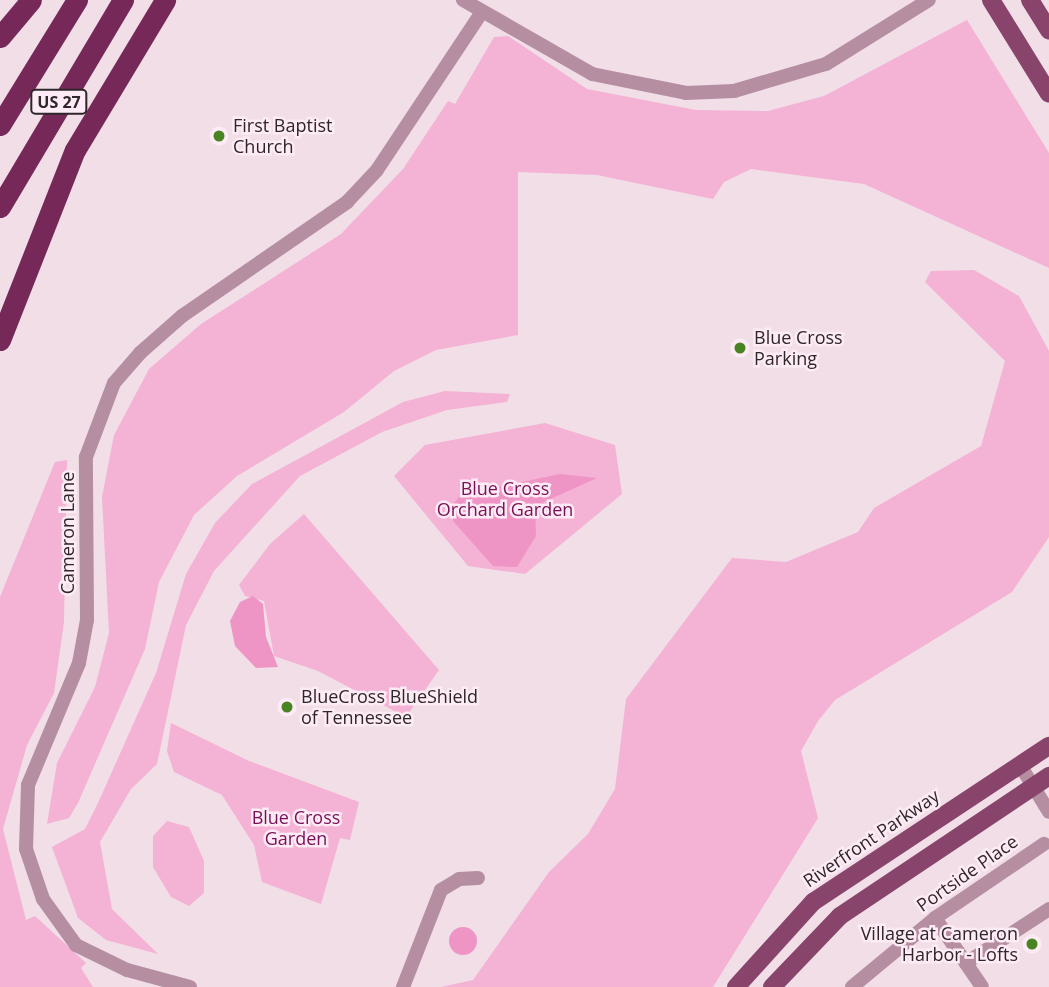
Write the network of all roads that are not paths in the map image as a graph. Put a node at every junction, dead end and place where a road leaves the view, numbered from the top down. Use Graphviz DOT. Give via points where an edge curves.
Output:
graph roads {
  1 [pos="31,0"];
  2 [pos="77,0"];
  3 [pos="123,0"];
  4 [pos="166,0"];
  5 [pos="463,0"];
  6 [pos="929,0"];
  7 [pos="990,0"];
  8 [pos="1030,0"];
  9 [pos="482,12"];
  10 [pos="1049,30"];
  11 [pos="0,37"];
  12 [pos="1049,94"];
  13 [pos="0,125"];
  14 [pos="0,207"];
  15 [pos="0,340"];
  16 [pos="1049,746"];
  17 [pos="1020,765"];
  18 [pos="1049,776"];
  19 [pos="1033,787"];
  20 [pos="1049,812"];
  21 [pos="1044,844"];
  22 [pos="478,878"];
  23 [pos="1049,909"];
  24 [pos="935,919"];
  25 [pos="966,963"];
  26 [pos="190,987"];
  27 [pos="403,987"];
  28 [pos="736,987"];
  29 [pos="772,987"];
  30 [pos="852,987"];
  31 [pos="982,987"];
  1 -- 11 [label="highway"];
  2 -- 13 [label="highway, US 27"];
  3 -- 14 [label="highway, US 27"];
  4 -- 15 [label="highway" via="70,160"];
  5 -- 9 [label="street"];
  6 -- 9 [label="street" via="826,64 734,91 686,93 592,74"];
  7 -- 12 [label="main road"];
  8 -- 10 [label="main road"];
  9 -- 26 [label="street, Cameron Lane" via="385,160 348,202 182,316 140,353 114,383 86,457 88,620 79,663 28,785 26,849 43,899 76,945 127,970"];
  16 -- 17 [label="main road, Riverfront Parkway"];
  17 -- 19 [label="street"];
  17 -- 28 [label="main road, Riverfront Parkway" via="813,902"];
  18 -- 19 [label="main road"];
  19 -- 20 [label="street"];
  19 -- 29 [label="main road" via="840,916"];
  21 -- 24 [label="street, Portside Place"];
  22 -- 27 [label="street" via="459,879 440,890"];
  23 -- 25 [label="street"];
  24 -- 25 [label="street"];
  24 -- 30 [label="street, Portside Place"];
  25 -- 31 [label="street"];
}
